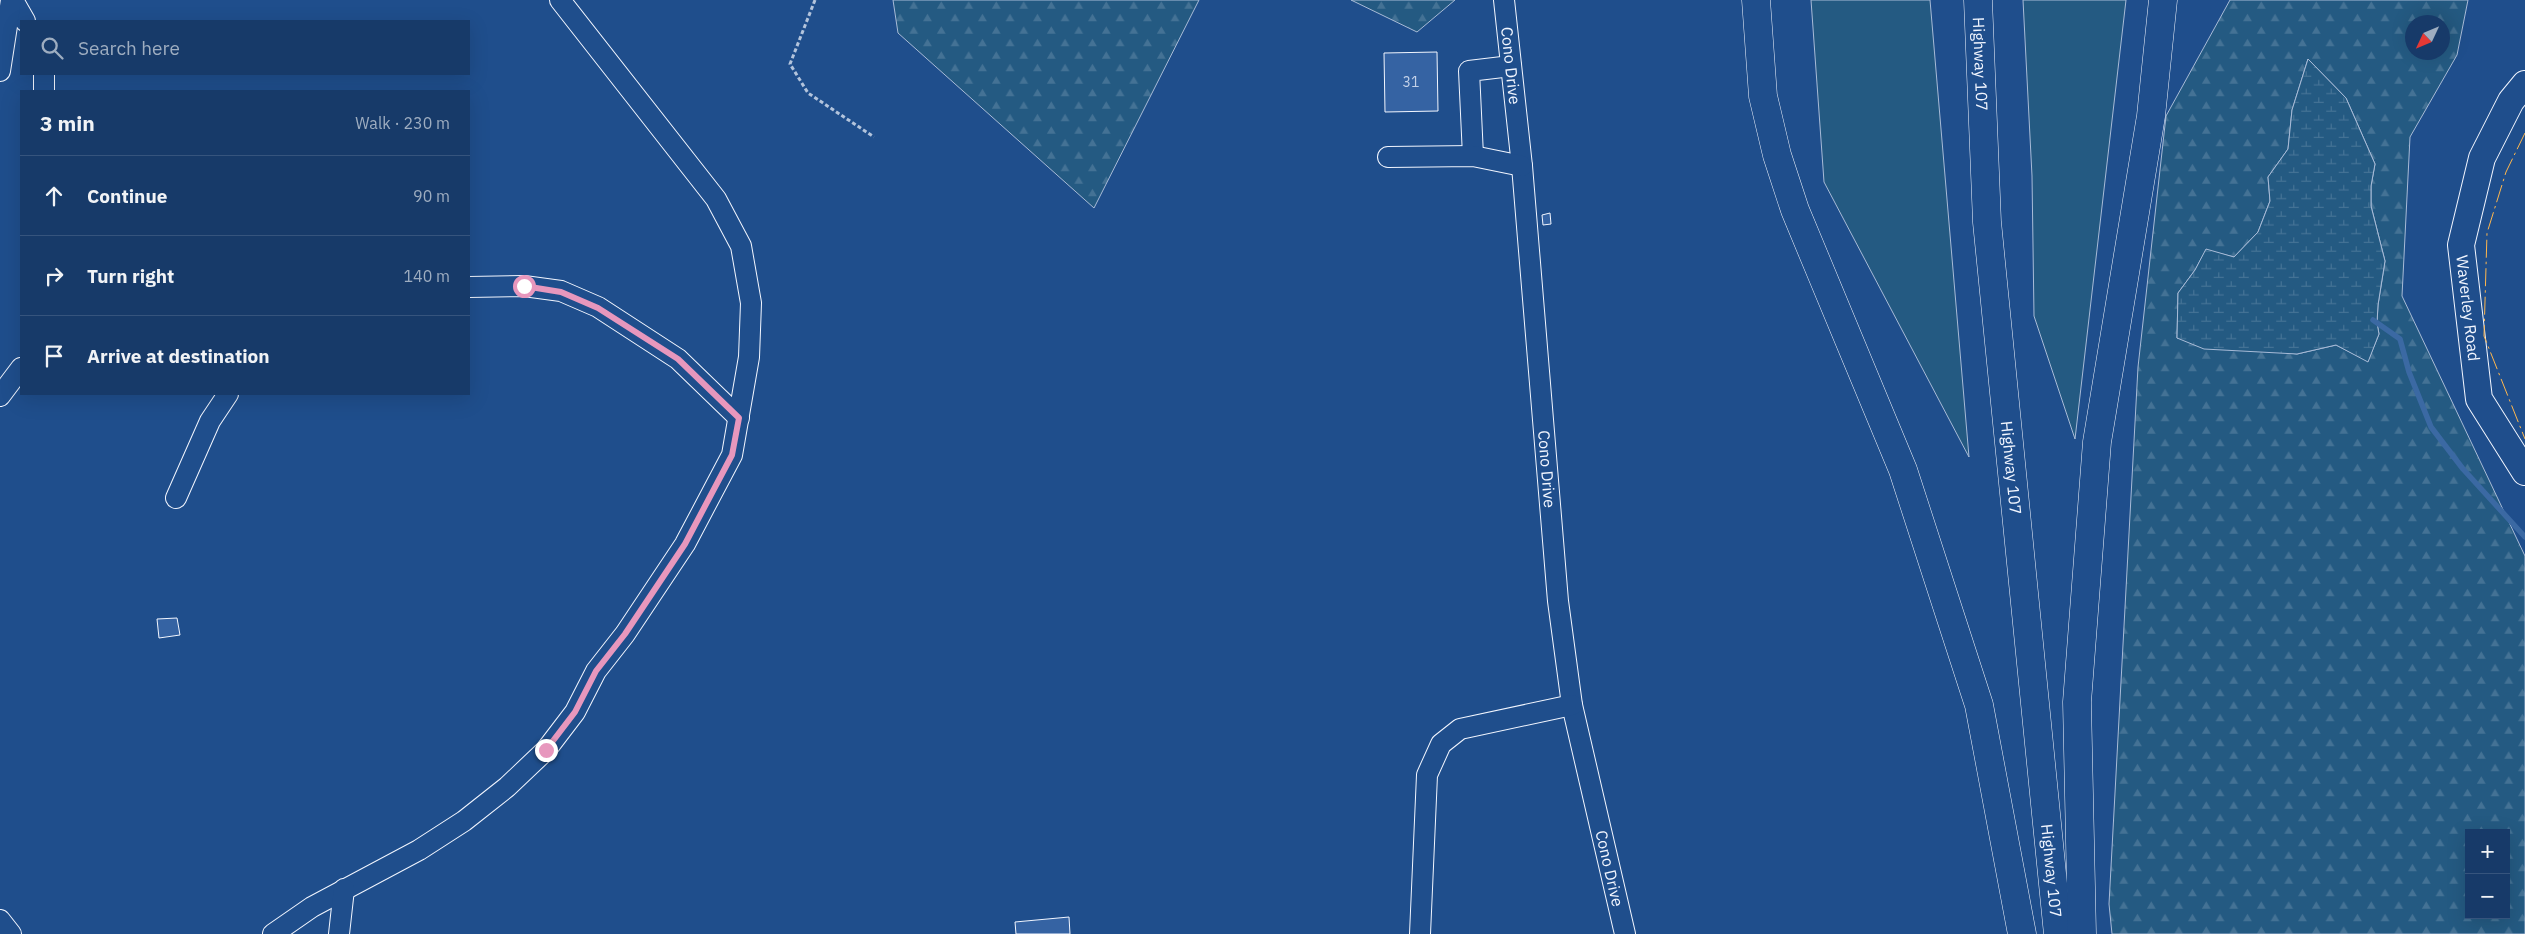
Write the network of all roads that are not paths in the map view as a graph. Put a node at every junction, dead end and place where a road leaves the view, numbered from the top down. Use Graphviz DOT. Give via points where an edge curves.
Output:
graph roads {
  1 [pos="12,0"];
  2 [pos="560,0"];
  3 [pos="1504,0"];
  4 [pos="1756,0"];
  5 [pos="1978,0"];
  6 [pos="2163,0"];
  7 [pos="25,20"];
  8 [pos="1511,66"];
  9 [pos="0,70"];
  10 [pos="44,75"];
  11 [pos="2525,84"];
  12 [pos="44,90"];
  13 [pos="1474,156"];
  14 [pos="1388,157"];
  15 [pos="1522,166"];
  16 [pos="470,286"];
  17 [pos="20,369"];
  18 [pos="0,394"];
  19 [pos="227,395"];
  20 [pos="739,418"];
  21 [pos="2525,472"];
  22 [pos="176,498"];
  23 [pos="1572,705"];
  24 [pos="344,889"];
  25 [pos="0,920"];
  26 [pos="11,934"];
  27 [pos="273,934"];
  28 [pos="339,934"];
  29 [pos="1420,934"];
  30 [pos="1625,934"];
  31 [pos="2022,934"];
  32 [pos="2058,934"];
  33 [pos="2082,934"];
  1 -- 7 [label="street"];
  1 -- 9 [label="street"];
  2 -- 20 [label="street" via="716,199 741,246 750,303 749,357"];
  3 -- 8 [label="street, Cono Drive"];
  4 -- 31 [label="highway" via="1763,96 1777,155 1794,210 1904,470 1978,705"];
  5 -- 32 [label="highway, Highway 107" via="1987,222"];
  6 -- 33 [label="highway" via="2151,116 2097,442 2077,702"];
  8 -- 13 [label="street" via="1470,71"];
  8 -- 15 [label="street, Cono Drive"];
  10 -- 12 [label="street"];
  11 -- 21 [label="main road, Waverley Road" via="2511,101 2482,158 2461,244 2479,399"];
  13 -- 14 [label="street"];
  13 -- 15 [label="street"];
  15 -- 23 [label="street, Cono Drive" via="1558,601"];
  16 -- 20 [label="street" via="524,286 561,292 598,308 678,359"];
  17 -- 18 [label="street"];
  19 -- 22 [label="street" via="210,421"];
  20 -- 24 [label="street" via="732,455 685,544 625,634 596,671 587,692 562,731 507,787 464,821 419,850"];
  23 -- 29 [label="street" via="1460,729 1441,744 1427,775"];
  23 -- 30 [label="street, Cono Drive"];
  24 -- 27 [label="street"];
  24 -- 28 [label="street"];
  25 -- 26 [label="street"];
}
